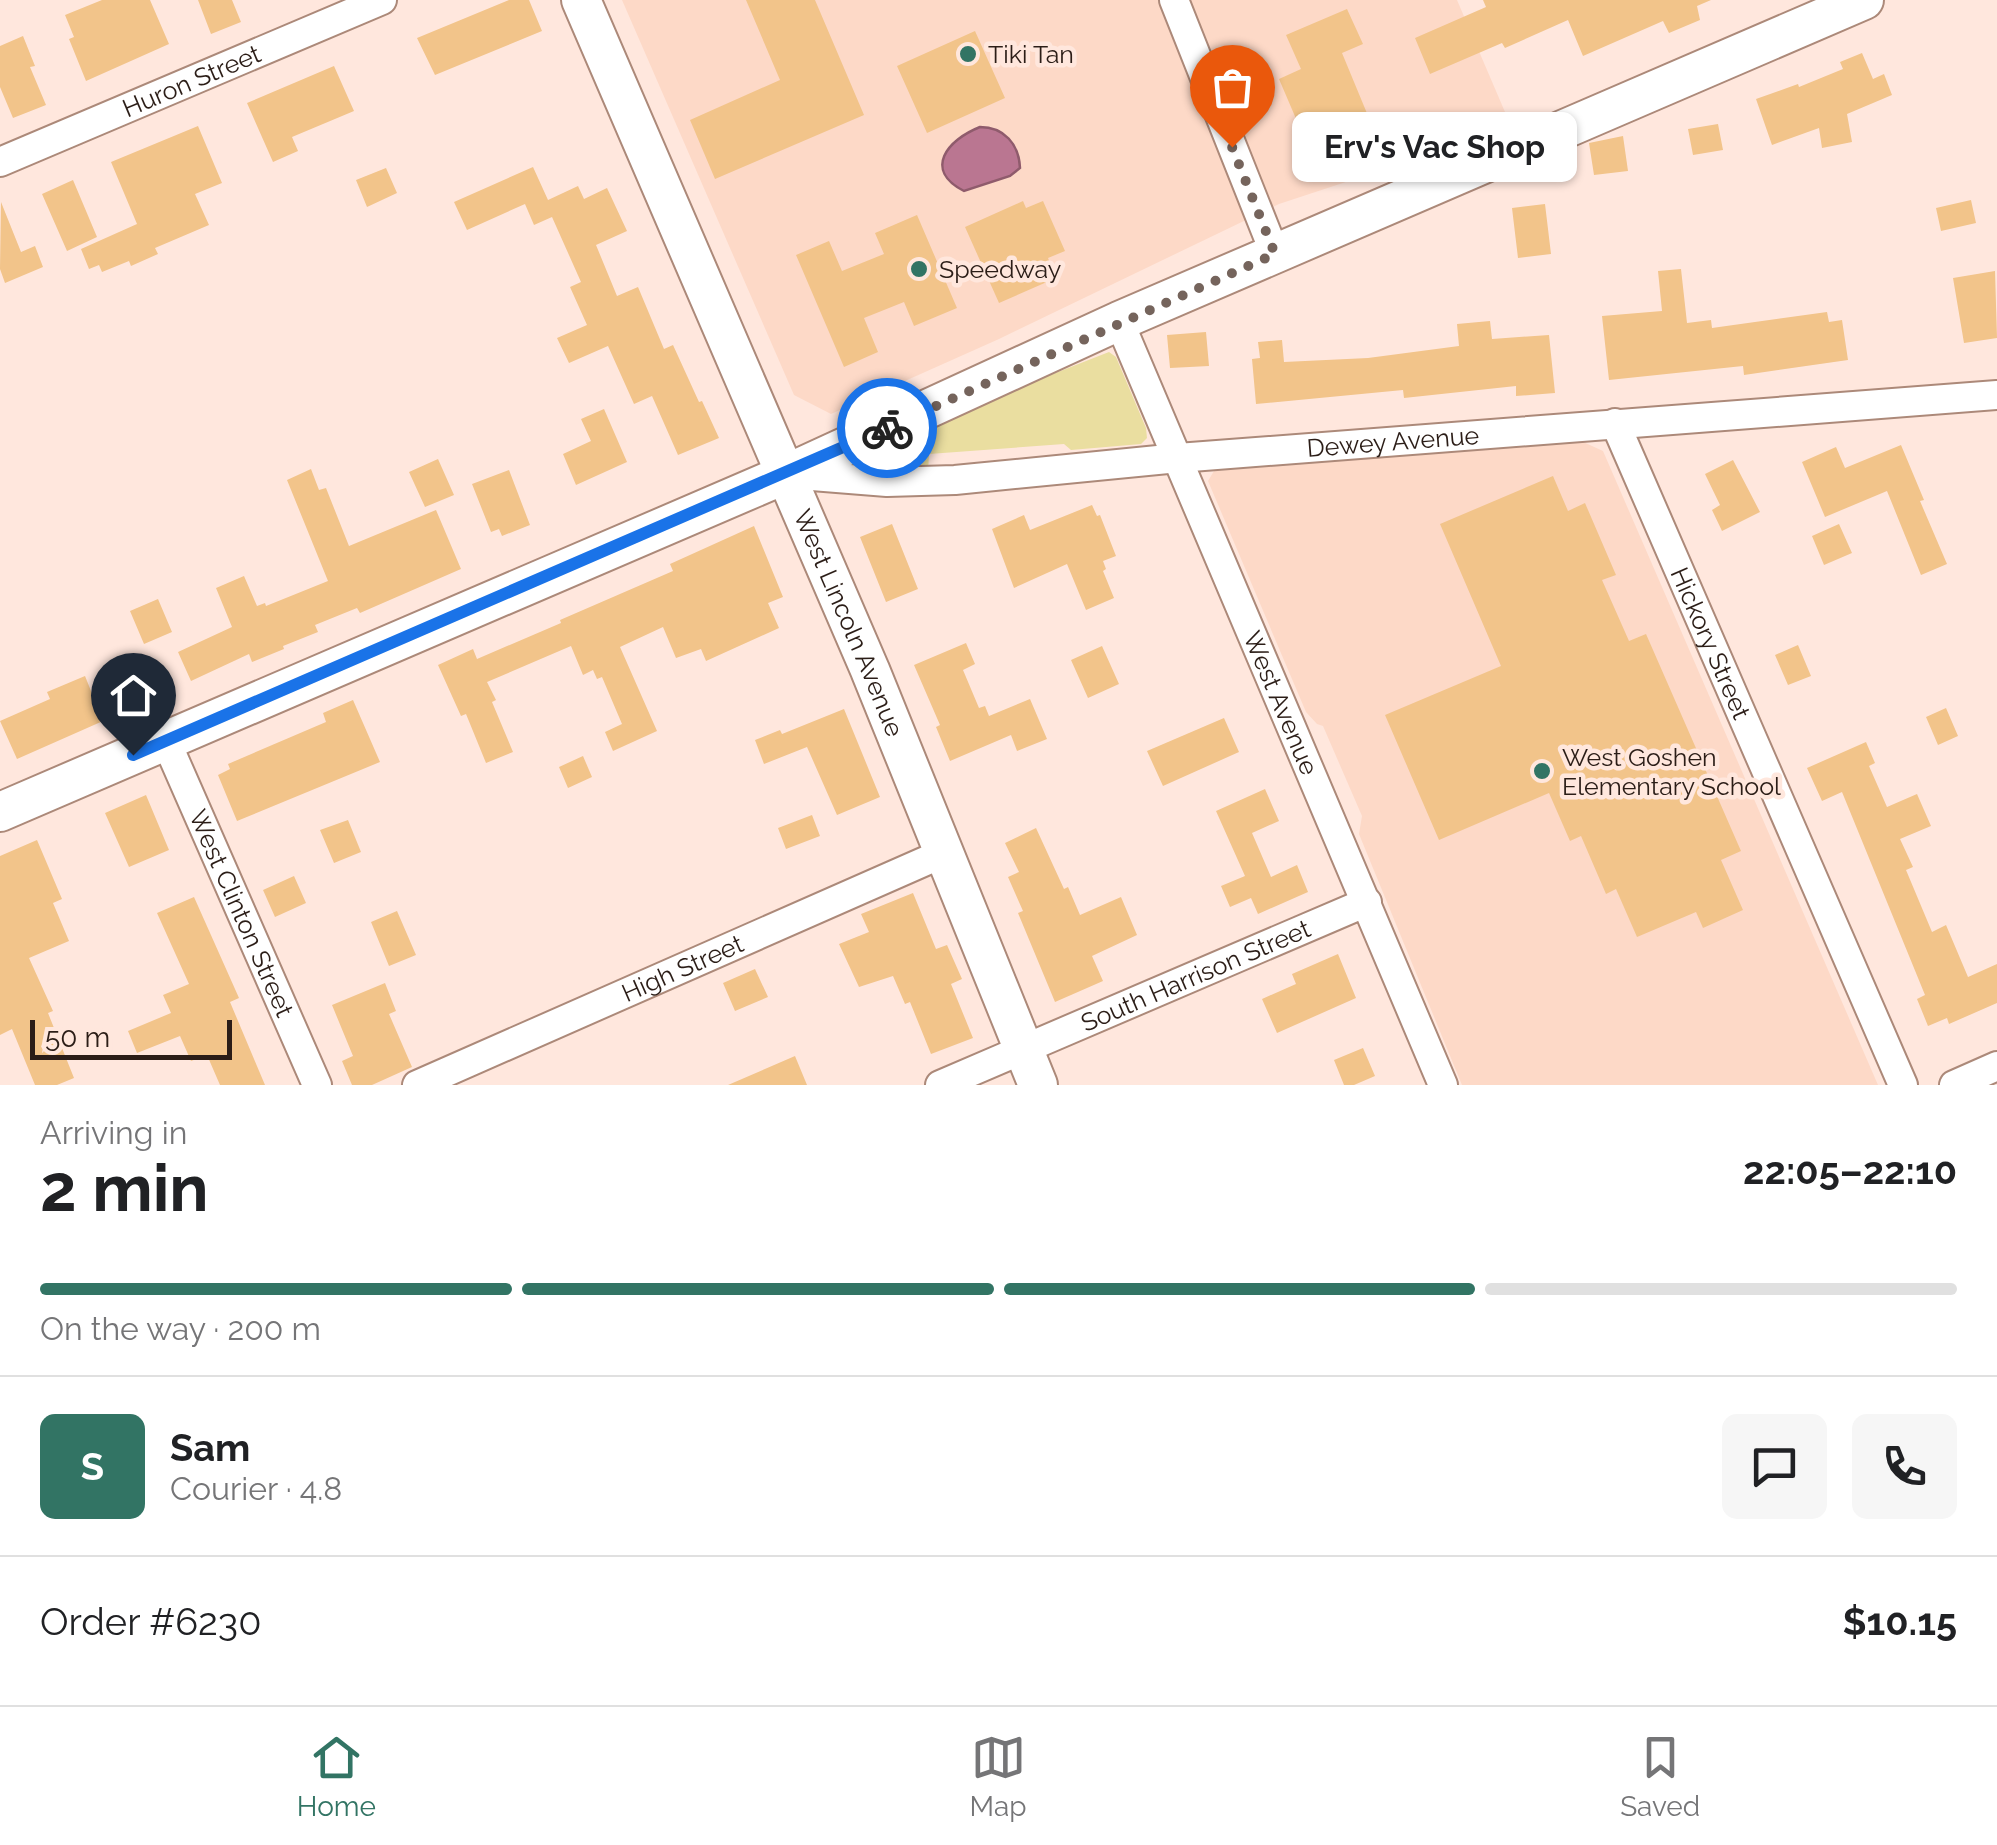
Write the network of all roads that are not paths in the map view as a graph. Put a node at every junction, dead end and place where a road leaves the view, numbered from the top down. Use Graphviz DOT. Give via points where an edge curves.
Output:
graph roads {
  1 [pos="382,0"];
  2 [pos="581,0"];
  3 [pos="1174,0"];
  4 [pos="1864,0"];
  5 [pos="0,162"];
  6 [pos="1275,254"];
  7 [pos="1119,321"];
  8 [pos="1997,395"];
  9 [pos="1616,423"];
  10 [pos="1178,458"];
  11 [pos="786,474"];
  12 [pos="166,741"];
  13 [pos="0,812"];
  14 [pos="946,852"];
  15 [pos="1366,902"];
  16 [pos="1025,1048"];
  17 [pos="1997,1066"];
  18 [pos="317,1085"];
  19 [pos="417,1085"];
  20 [pos="940,1085"];
  21 [pos="1038,1085"];
  22 [pos="1443,1085"];
  23 [pos="1903,1085"];
  24 [pos="1954,1085"];
  1 -- 5 [label="street, Huron Street"];
  2 -- 11 [label="street, West Lincoln Avenue"];
  3 -- 6 [label="street"];
  4 -- 6 [label="street"];
  6 -- 7 [label="street"];
  7 -- 10 [label="street, West Avenue"];
  7 -- 11 [label="street"];
  8 -- 9 [label="street, Dewey Avenue"];
  9 -- 10 [label="street, Dewey Avenue"];
  9 -- 23 [label="street, Hickory Street"];
  10 -- 11 [label="street, Dewey Avenue" via="955,480"];
  10 -- 15 [label="street, West Avenue"];
  11 -- 12 [label="street"];
  11 -- 14 [label="street, West Lincoln Avenue"];
  12 -- 13 [label="street"];
  12 -- 18 [label="street, West Clinton Street"];
  14 -- 16 [label="street, West Lincoln Avenue"];
  14 -- 19 [label="street, High Street"];
  15 -- 16 [label="street, South Harrison Street"];
  15 -- 22 [label="street, West Avenue"];
  16 -- 20 [label="street, South Harrison Street"];
  16 -- 21 [label="street, West Lincoln Avenue"];
  17 -- 24 [label="street"];
}
